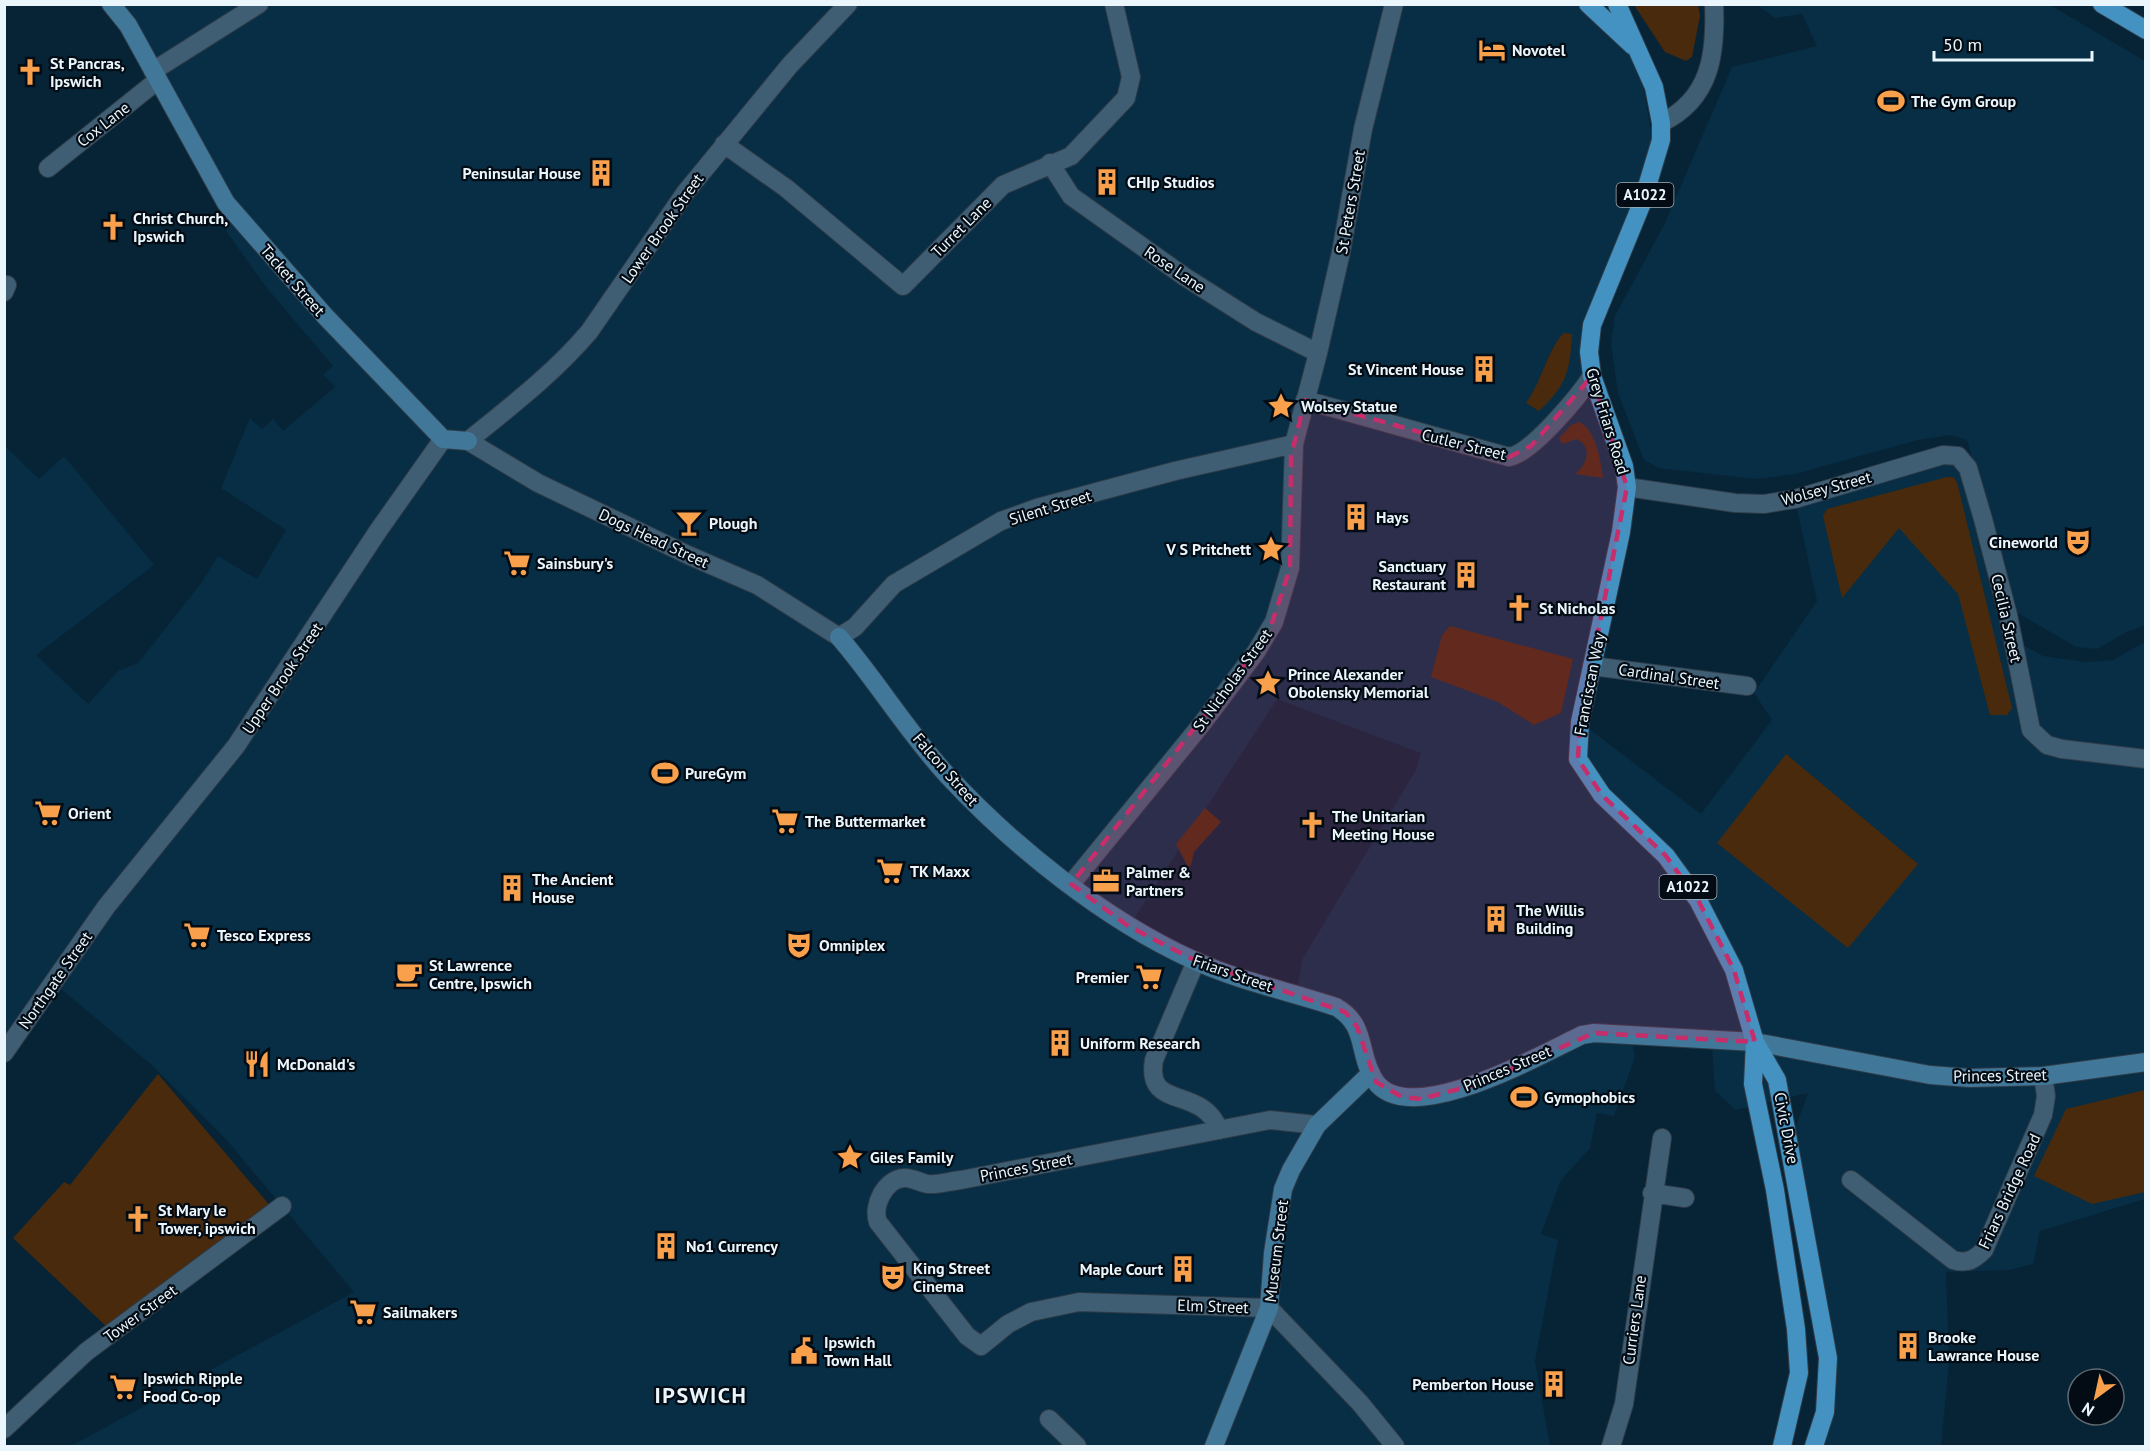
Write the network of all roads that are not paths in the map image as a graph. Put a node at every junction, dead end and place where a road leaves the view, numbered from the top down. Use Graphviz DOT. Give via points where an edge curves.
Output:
graph roads {
  1 [pos="111,4"];
  2 [pos="259,4"];
  3 [pos="848,4"];
  4 [pos="1114,4"];
  5 [pos="1394,4"];
  6 [pos="1588,4"];
  7 [pos="1617,4"];
  8 [pos="1714,4"];
  9 [pos="2102,4"];
  10 [pos="2145,30"];
  11 [pos="1637,49"];
  12 [pos="155,75"];
  13 [pos="1661,123"];
  14 [pos="724,144"];
  15 [pos="1050,163"];
  16 [pos="48,168"];
  17 [pos="1318,353"];
  18 [pos="1592,376"];
  19 [pos="1305,400"];
  20 [pos="443,439"];
  21 [pos="468,441"];
  22 [pos="1294,444"];
  23 [pos="1952,454"];
  24 [pos="1627,487"];
  25 [pos="839,637"];
  26 [pos="1592,666"];
  27 [pos="1747,686"];
  28 [pos="2145,759"];
  29 [pos="1071,884"];
  30 [pos="106,907"];
  31 [pos="1196,961"];
  32 [pos="1755,1042"];
  33 [pos="5,1052"];
  34 [pos="2145,1062"];
  35 [pos="1371,1074"];
  36 [pos="2043,1076"];
  37 [pos="1317,1125"];
  38 [pos="1220,1130"];
  39 [pos="1662,1138"];
  40 [pos="1851,1180"];
  41 [pos="1652,1193"];
  42 [pos="1685,1198"];
  43 [pos="282,1206"];
  44 [pos="1269,1308"];
  45 [pos="981,1346"];
  46 [pos="1049,1419"];
  47 [pos="4,1429"];
  48 [pos="1077,1446"];
  49 [pos="1214,1446"];
  50 [pos="1395,1446"];
  51 [pos="1611,1446"];
  52 [pos="1782,1446"];
  53 [pos="1814,1446"];
  1 -- 12 [label="street, Tacket Street" via="128,25"];
  2 -- 12 [label="street, Cox Lane"];
  3 -- 14 [label="street, Lower Brook Street"];
  4 -- 15 [label="street, Turret Lane" via="1131,88 1080,148 1071,156"];
  5 -- 17 [label="street, St Peters Street" via="1363,129"];
  6 -- 11 [label="main road, Grey Friars Road / A1022"];
  7 -- 11 [label="main road, Grey Friars Road / A1022"];
  8 -- 13 [label="street" via="1715,33 1702,87 1683,111"];
  9 -- 10 [label="main road"];
  11 -- 13 [label="main road, Grey Friars Road / A1022" via="1654,87"];
  12 -- 16 [label="street, Cox Lane"];
  12 -- 20 [label="street, Tacket Street" via="226,202 325,316"];
  13 -- 18 [label="main road, Grey Friars Road / A1022" via="1656,162 1592,325"];
  14 -- 15 [label="street, Turret Lane" via="786,188 903,286 1003,185"];
  14 -- 21 [label="street, Lower Brook Street" via="685,193 590,332 539,384"];
  15 -- 17 [label="street, Rose Lane" via="1071,196 1185,277 1256,322"];
  17 -- 19 [label="street, St Peters Street"];
  18 -- 19 [label="street, Cutler Street" via="1572,404 1531,446 1509,457"];
  18 -- 24 [label="main road, Grey Friars Road / A1022" via="1624,466"];
  19 -- 22 [label="street, St Nicholas Street"];
  20 -- 21 [label="street"];
  20 -- 30 [label="street, Upper Brook Street" via="236,746"];
  21 -- 25 [label="street, Dogs Head Street" via="538,483 758,585"];
  22 -- 25 [label="street, Silent Street" via="1175,471 1001,521 894,584 855,627"];
  22 -- 29 [label="street, St Nicholas Street" via="1290,568 1274,622 1201,725"];
  23 -- 24 [label="street, Wolsey Street" via="1795,499 1764,504"];
  23 -- 28 [label="street, Cecilia Street" via="1968,468 1983,519 2012,632 2031,730 2047,745 2062,749"];
  24 -- 26 [label="main road, Franciscan Way / A1022"];
  25 -- 29 [label="street, Falcon Street" via="948,775 1012,836"];
  26 -- 27 [label="street, Cardinal Street"];
  26 -- 32 [label="main road, Franciscan Way / A1022" via="1580,724 1578,759 1602,795 1666,856 1698,900 1734,969"];
  29 -- 31 [label="street, Friars Street" via="1128,926"];
  30 -- 33 [label="street, Northgate Street"];
  31 -- 35 [label="street, Friars Street" via="1346,1012 1357,1027"];
  31 -- 38 [label="street" via="1151,1075 1163,1092 1187,1099 1207,1111"];
  32 -- 35 [label="street, Princes Street" via="1582,1035 1478,1084 1421,1099 1385,1090"];
  32 -- 36 [label="street, Princes Street" via="1930,1075"];
  32 -- 52 [label="main road, Civic Drive / A1022" via="1753,1084 1775,1190 1797,1340 1799,1373"];
  32 -- 53 [label="main road, Civic Drive / A1022" via="1777,1080 1828,1358 1825,1412"];
  34 -- 36 [label="street, Princes Street"];
  35 -- 37 [label="street"];
  36 -- 40 [label="street, Friars Bridge Road" via="2043,1115 1984,1250 1974,1260 1953,1260"];
  37 -- 38 [label="street, Princes Street" via="1270,1120"];
  37 -- 44 [label="street, Museum Street" via="1283,1190"];
  38 -- 45 [label="street, Princes Street" via="936,1184 906,1178 891,1184 879,1201 875,1215 878,1222 971,1341"];
  39 -- 41 [label="street, Curriers Lane"];
  41 -- 42 [label="street"];
  41 -- 51 [label="street, Curriers Lane" via="1624,1404"];
  43 -- 47 [label="street, Tower Street" via="86,1352"];
  44 -- 45 [label="street, Elm Street" via="1078,1302 1031,1312 1008,1324"];
  44 -- 49 [label="street, Museum Street"];
  44 -- 50 [label="street, Elm Street" via="1360,1403"];
  46 -- 48 [label="street"];
}
